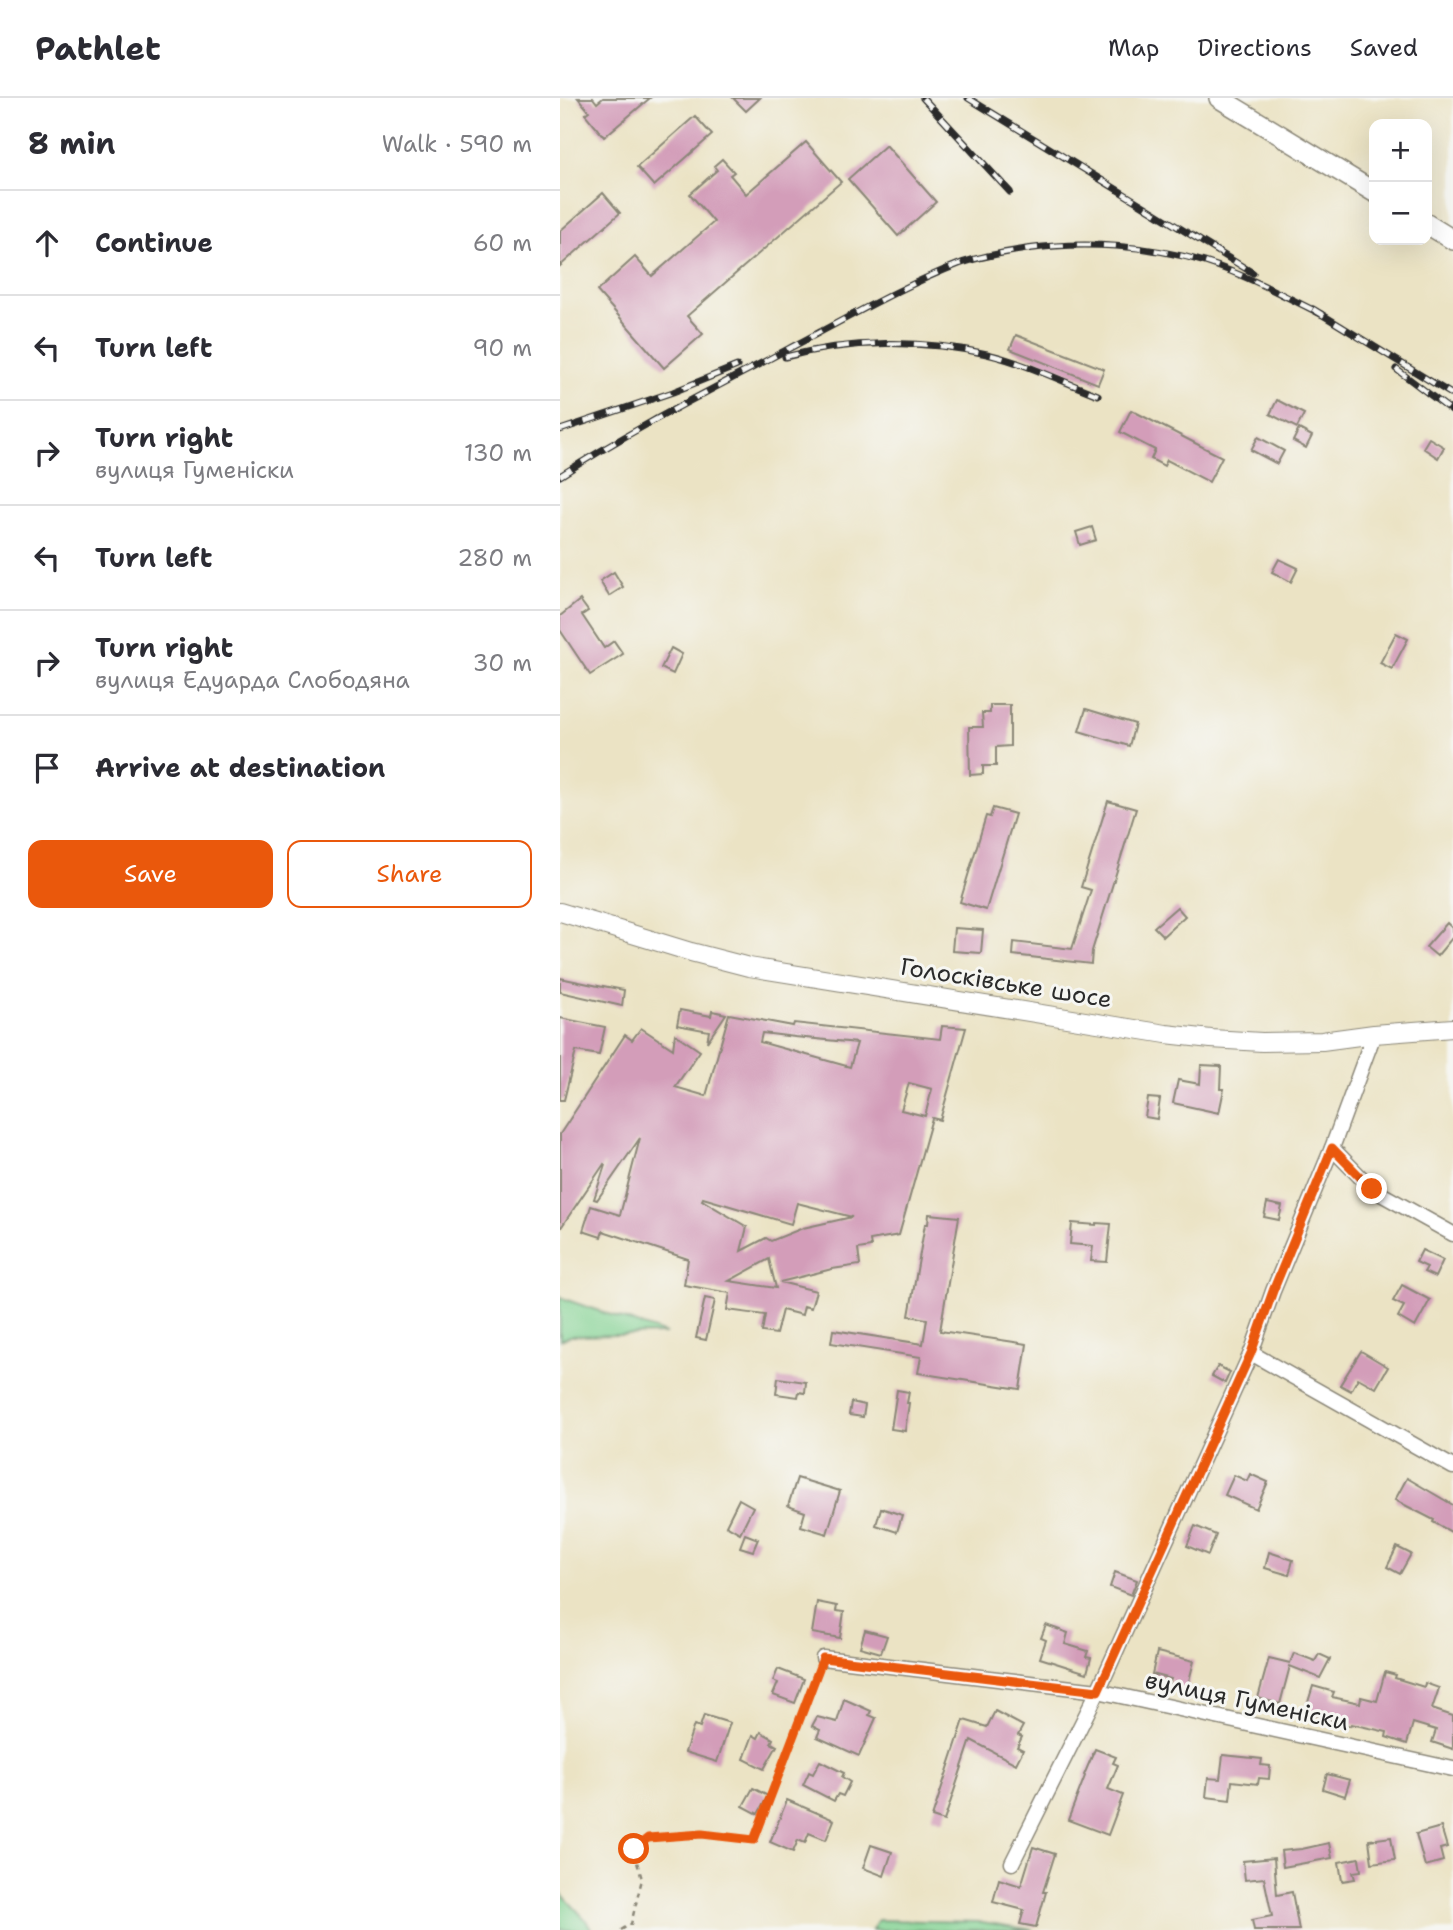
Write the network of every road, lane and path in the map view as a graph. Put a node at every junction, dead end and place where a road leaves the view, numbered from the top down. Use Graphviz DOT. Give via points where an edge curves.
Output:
graph roads {
  1 [pos="1219,98"];
  2 [pos="1369,189"];
  3 [pos="1432,227"];
  4 [pos="1453,240"];
  5 [pos="560,912"];
  6 [pos="1453,1028"];
  7 [pos="1374,1034"];
  8 [pos="1332,1148"];
  9 [pos="1453,1234"];
  10 [pos="1251,1353"];
  11 [pos="1453,1466"];
  12 [pos="823,1658"];
  13 [pos="1098,1691"];
  14 [pos="1453,1769"];
  15 [pos="1012,1863"];
  16 [pos="621,1930"];
  1 -- 2 [label="main road"];
  3 -- 4 [label="main road"];
  5 -- 7 [label="street, Голосківське шосе" via="749,967 1166,1034 1262,1042"];
  6 -- 7 [label="street, Голосківське шосе"];
  7 -- 8 [label="street"];
  8 -- 9 [label="street" via="1372,1189"];
  8 -- 10 [label="street"];
  10 -- 11 [label="street"];
  10 -- 13 [label="street"];
  12 -- 13 [label="street, вулиця Гуменіски"];
  12 -- 16 [label="path" via="754,1840 702,1834 648,1838 634,1849 642,1880 631,1924"];
  13 -- 14 [label="street, вулиця Гуменіски"];
  13 -- 15 [label="street"];
}
